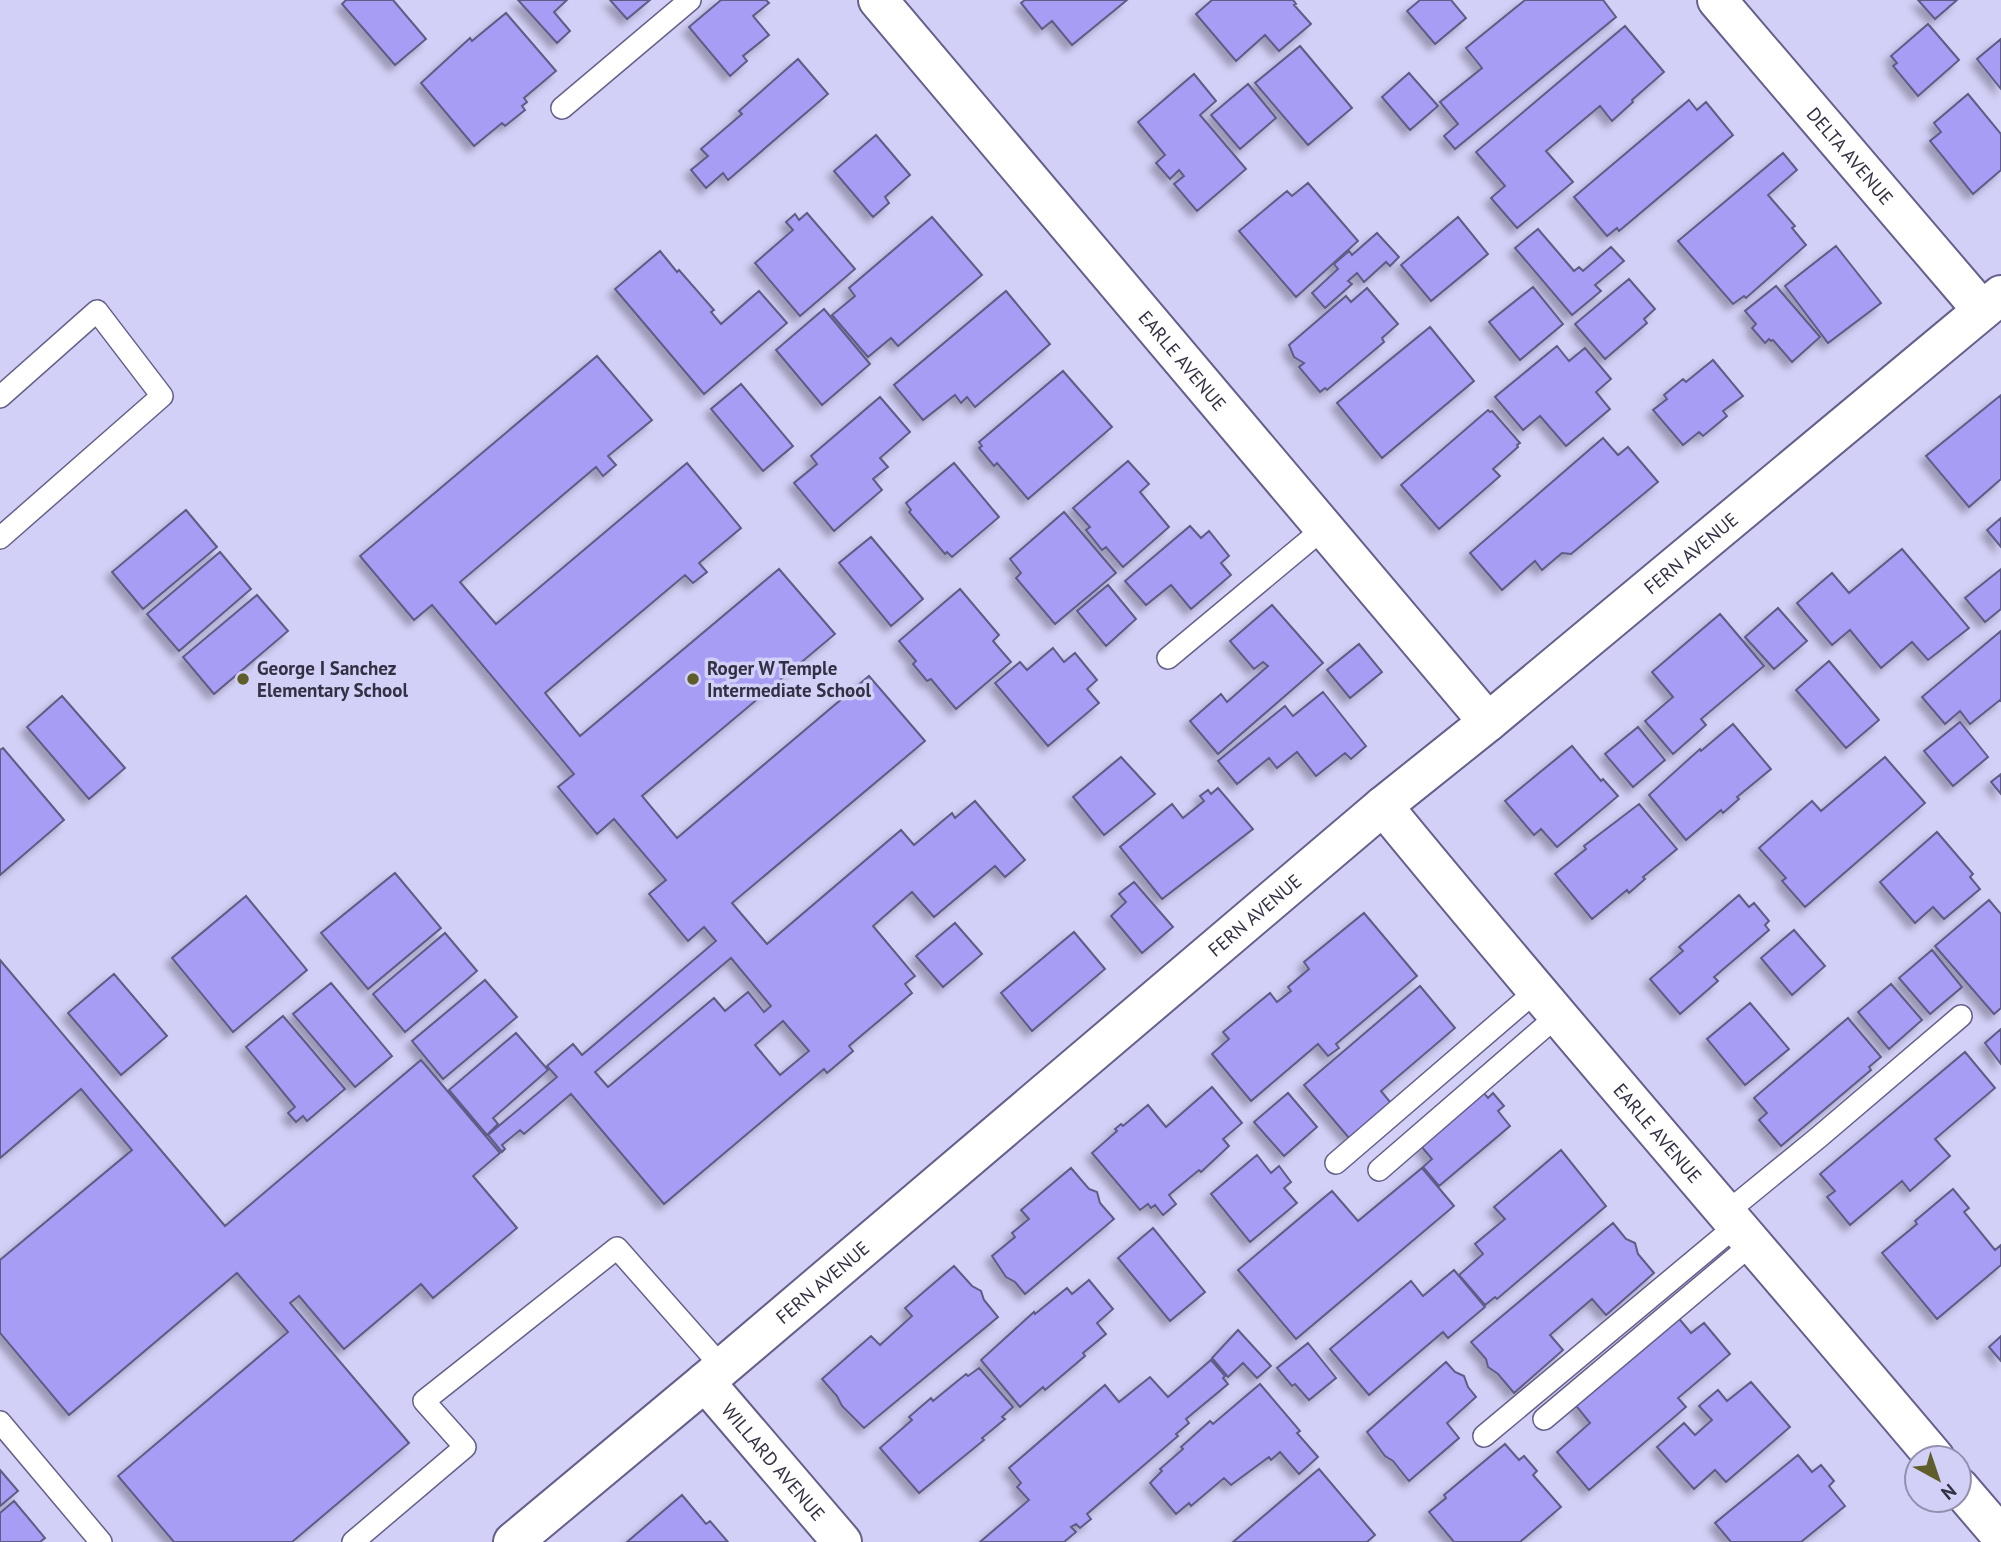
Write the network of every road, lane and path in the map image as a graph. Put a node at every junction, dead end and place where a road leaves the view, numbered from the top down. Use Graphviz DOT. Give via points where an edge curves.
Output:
graph roads {
  1 [pos="690,0"];
  2 [pos="878,0"];
  3 [pos="1717,0"];
  4 [pos="562,108"];
  5 [pos="1992,302"];
  6 [pos="0,397"];
  7 [pos="1324,528"];
  8 [pos="0,538"];
  9 [pos="1168,658"];
  10 [pos="1488,722"];
  11 [pos="1383,806"];
  12 [pos="1546,1004"];
  13 [pos="1961,1016"];
  14 [pos="1336,1163"];
  15 [pos="1379,1170"];
  16 [pos="1739,1227"];
  17 [pos="713,1374"];
  18 [pos="1544,1419"];
  19 [pos="0,1422"];
  20 [pos="1484,1436"];
  21 [pos="1923,1444"];
  22 [pos="1973,1503"];
  23 [pos="2001,1536"];
  24 [pos="101,1542"];
  25 [pos="354,1542"];
  26 [pos="513,1542"];
  27 [pos="842,1542"];
  1 -- 4 [label="lane"];
  2 -- 7 [label="street, EARLE AVENUE"];
  3 -- 5 [label="street, DELTA AVENUE"];
  5 -- 10 [label="street, FERN AVENUE"];
  6 -- 8 [label="lane" via="97,311 162,396"];
  7 -- 9 [label="lane"];
  7 -- 10 [label="street, EARLE AVENUE"];
  10 -- 11 [label="street, FERN AVENUE"];
  11 -- 12 [label="street, EARLE AVENUE"];
  11 -- 17 [label="street, FERN AVENUE"];
  12 -- 14 [label="lane"];
  12 -- 15 [label="lane"];
  12 -- 16 [label="street, EARLE AVENUE"];
  13 -- 16 [label="lane" via="1819,1137"];
  16 -- 18 [label="lane"];
  16 -- 20 [label="lane"];
  16 -- 21 [label="street, EARLE AVENUE"];
  17 -- 25 [label="lane" via="617,1248 424,1401 464,1447"];
  17 -- 26 [label="street, FERN AVENUE"];
  17 -- 27 [label="street, WILLARD AVENUE"];
  19 -- 24 [label="lane"];
  22 -- 23 [label="street"];
}
